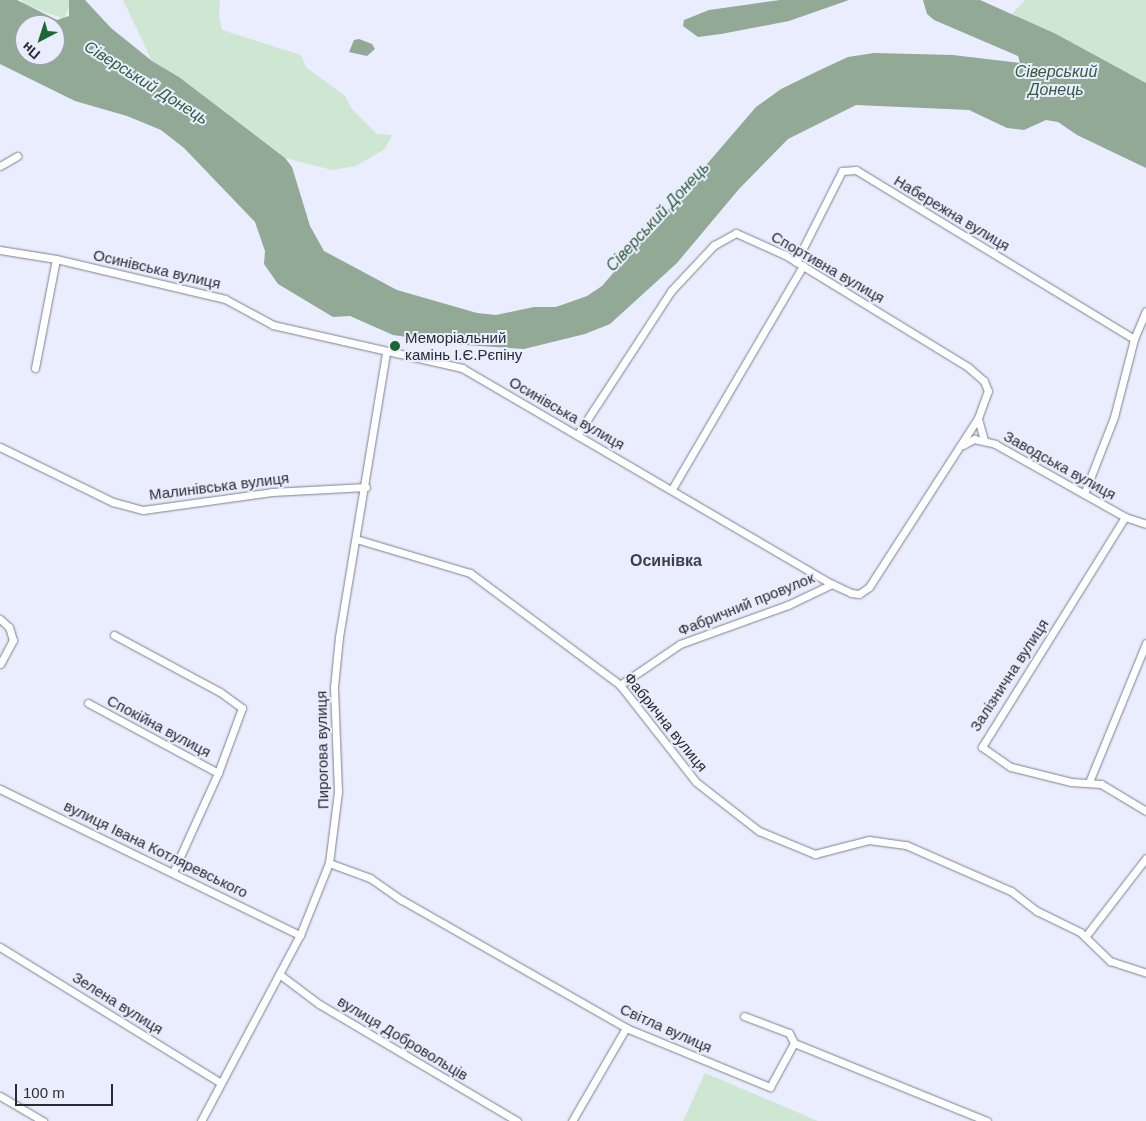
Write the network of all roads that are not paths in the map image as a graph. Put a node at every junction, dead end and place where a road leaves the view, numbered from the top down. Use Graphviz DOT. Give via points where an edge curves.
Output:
graph roads {
  1 [pos="17,156"];
  2 [pos="0,166"];
  3 [pos="0,250"];
  4 [pos="56,259"];
  5 [pos="800,264"];
  6 [pos="1146,310"];
  7 [pos="1134,339"];
  8 [pos="386,352"];
  9 [pos="35,368"];
  10 [pos="978,418"];
  11 [pos="577,434"];
  12 [pos="984,440"];
  13 [pos="0,447"];
  14 [pos="960,447"];
  15 [pos="366,487"];
  16 [pos="672,489"];
  17 [pos="1084,494"];
  18 [pos="1125,516"];
  19 [pos="1146,524"];
  20 [pos="356,539"];
  21 [pos="832,584"];
  22 [pos="869,587"];
  23 [pos="0,619"];
  24 [pos="114,635"];
  25 [pos="1146,643"];
  26 [pos="0,664"];
  27 [pos="620,684"];
  28 [pos="88,703"];
  29 [pos="218,773"];
  30 [pos="1090,782"];
  31 [pos="0,789"];
  32 [pos="1146,811"];
  33 [pos="1146,858"];
  34 [pos="329,863"];
  35 [pos="173,872"];
  36 [pos="300,935"];
  37 [pos="1085,937"];
  38 [pos="0,947"];
  39 [pos="279,974"];
  40 [pos="1146,974"];
  41 [pos="744,1016"];
  42 [pos="626,1028"];
  43 [pos="794,1043"];
  44 [pos="220,1084"];
  45 [pos="0,1096"];
  46 [pos="203,1120"];
  47 [pos="43,1121"];
  48 [pos="517,1121"];
  49 [pos="572,1121"];
  50 [pos="986,1121"];
  1 -- 2 [label="street"];
  3 -- 4 [label="street, Осинівська вулиця"];
  4 -- 8 [label="street, Осинівська вулиця" via="225,299 273,325"];
  4 -- 9 [label="street"];
  5 -- 7 [label="street, Набережна вулиця" via="842,170 856,170"];
  5 -- 10 [label="street, Спортивна вулиця" via="978,375 988,391"];
  5 -- 11 [label="street, Спортивна вулиця" via="736,234 714,245 672,291"];
  5 -- 16 [label="street, Набережна вулиця"];
  6 -- 7 [label="street"];
  7 -- 17 [label="street" via="1114,417"];
  8 -- 11 [label="street, Осинівська вулиця" via="462,368"];
  8 -- 15 [label="street, Пирогова вулиця"];
  10 -- 12 [label="street"];
  10 -- 14 [label="street, Спортивна вулиця"];
  11 -- 16 [label="street, Осинівська вулиця"];
  12 -- 14 [label="street, Заводська вулиця" via="974,440"];
  12 -- 17 [label="street, Заводська вулиця"];
  13 -- 15 [label="street, Малинівська вулиця" via="113,502 143,510 272,492"];
  14 -- 22 [label="street, Спортивна вулиця"];
  15 -- 20 [label="street, Пирогова вулиця"];
  16 -- 21 [label="street, Осинівська вулиця"];
  17 -- 18 [label="street, Заводська вулиця"];
  18 -- 19 [label="street, Заводська вулиця"];
  18 -- 30 [label="street, Залізнична вулиця" via="982,744 988,753 1011,767 1072,782"];
  20 -- 27 [label="street, Фабрична вулиця" via="470,573"];
  20 -- 34 [label="street, Пирогова вулиця" via="334,687 338,792"];
  21 -- 22 [label="street, Осинівська вулиця" via="859,594"];
  21 -- 27 [label="street, Фабричний провулок" via="788,606 680,644"];
  23 -- 26 [label="street" via="9,627 13,640"];
  24 -- 29 [label="street" via="239,703 240,718"];
  25 -- 30 [label="street"];
  27 -- 37 [label="street, Фабрична вулиця" via="696,782 759,831 815,854 869,840 906,846 1011,891 1037,911"];
  28 -- 29 [label="street, Спокійна вулиця"];
  29 -- 35 [label="street"];
  30 -- 32 [label="street, Залізнична вулиця" via="1101,784"];
  31 -- 35 [label="street, вулиця Івана Котляревського"];
  33 -- 37 [label="street"];
  34 -- 36 [label="street, Пирогова вулиця"];
  34 -- 42 [label="street, Світла вулиця" via="370,878 402,900"];
  35 -- 36 [label="street, вулиця Івана Котляревського"];
  36 -- 39 [label="street, Пирогова вулиця"];
  37 -- 40 [label="street, Фабрична вулиця" via="1110,961"];
  38 -- 44 [label="street, Зелена вулиця"];
  39 -- 44 [label="street, Пирогова вулиця"];
  39 -- 48 [label="street, вулиця Добровольців" via="319,1004"];
  41 -- 43 [label="street" via="789,1033"];
  42 -- 43 [label="street, Світла вулиця" via="770,1087"];
  42 -- 49 [label="street"];
  43 -- 50 [label="street"];
  44 -- 46 [label="street, Пирогова вулиця"];
  45 -- 47 [label="street"];
}
